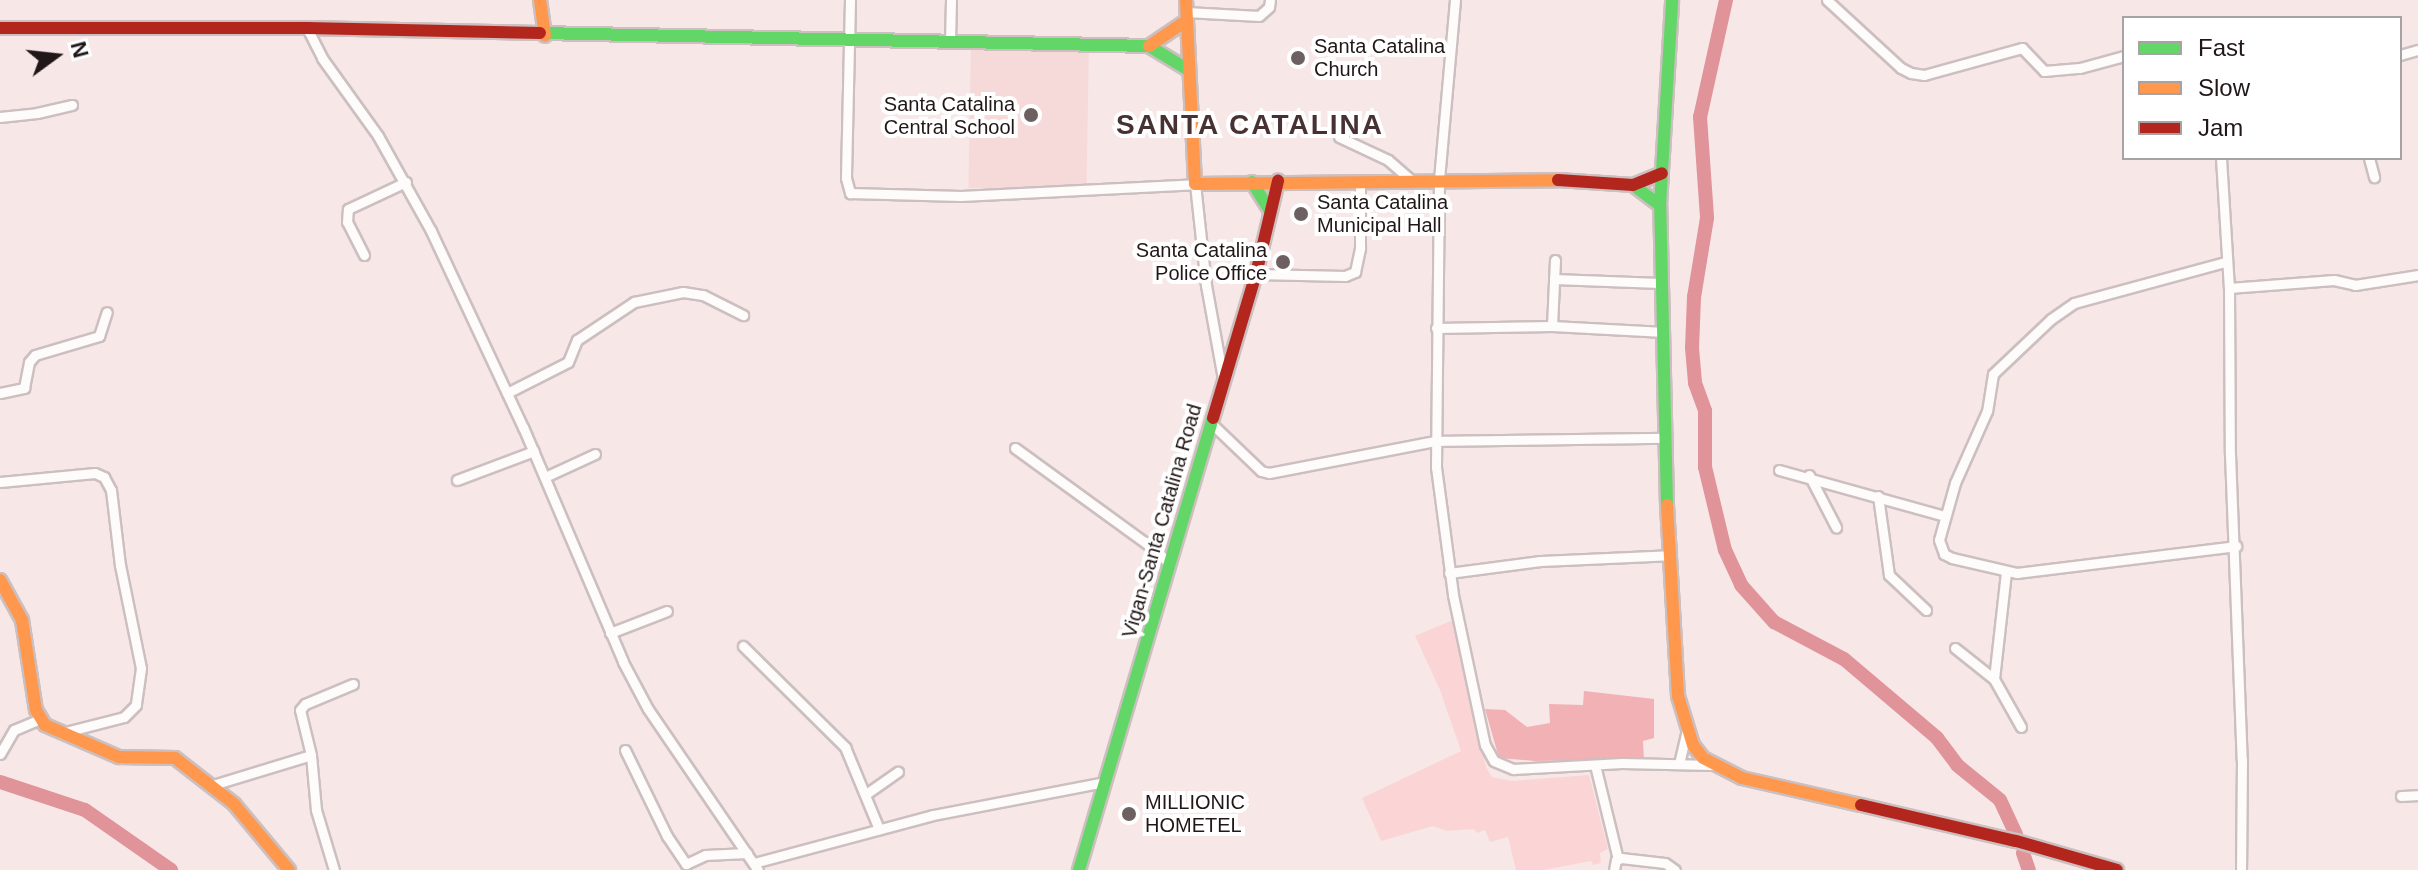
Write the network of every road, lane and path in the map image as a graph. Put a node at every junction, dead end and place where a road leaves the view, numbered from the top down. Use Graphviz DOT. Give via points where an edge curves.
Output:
graph roads {
  1 [pos="540,0"];
  2 [pos="850,0"];
  3 [pos="951,0"];
  4 [pos="1270,0"];
  5 [pos="1455,0"];
  6 [pos="1672,0"];
  7 [pos="1827,0"];
  8 [pos="1186,11"];
  9 [pos="0,28"];
  10 [pos="307,28"];
  11 [pos="545,36"];
  12 [pos="849,40"];
  13 [pos="950,41"];
  14 [pos="1149,46"];
  15 [pos="2122,57"];
  16 [pos="1187,69"];
  17 [pos="72,105"];
  18 [pos="0,117"];
  19 [pos="1339,137"];
  20 [pos="2221,160"];
  21 [pos="2370,160"];
  22 [pos="1662,173"];
  23 [pos="2374,177"];
  24 [pos="1439,180"];
  25 [pos="1278,181"];
  26 [pos="1412,181"];
  27 [pos="406,182"];
  28 [pos="1252,182"];
  29 [pos="1195,184"];
  30 [pos="1360,185"];
  31 [pos="1633,185"];
  32 [pos="1660,205"];
  33 [pos="1270,211"];
  34 [pos="364,255"];
  35 [pos="1555,260"];
  36 [pos="2225,262"];
  37 [pos="1256,274"];
  38 [pos="2418,275"];
  39 [pos="1554,279"];
  40 [pos="1660,283"];
  41 [pos="2229,288"];
  42 [pos="107,312"];
  43 [pos="743,315"];
  44 [pos="1552,326"];
  45 [pos="1436,328"];
  46 [pos="1664,332"];
  47 [pos="1224,383"];
  48 [pos="0,393"];
  49 [pos="507,393"];
  50 [pos="1212,424"];
  51 [pos="1663,438"];
  52 [pos="1435,441"];
  53 [pos="1015,448"];
  54 [pos="534,451"];
  55 [pos="595,454"];
  56 [pos="1779,470"];
  57 [pos="1809,475"];
  58 [pos="545,477"];
  59 [pos="457,480"];
  60 [pos="0,482"];
  61 [pos="1878,496"];
  62 [pos="1945,516"];
  63 [pos="1836,527"];
  64 [pos="2236,546"];
  65 [pos="1670,555"];
  66 [pos="1170,565"];
  67 [pos="2006,572"];
  68 [pos="1449,573"];
  69 [pos="0,580"];
  70 [pos="1926,610"];
  71 [pos="667,611"];
  72 [pos="610,633"];
  73 [pos="743,646"];
  74 [pos="1955,648"];
  75 [pos="1994,679"];
  76 [pos="353,684"];
  77 [pos="40,719"];
  78 [pos="2021,727"];
  79 [pos="1687,730"];
  80 [pos="61,733"];
  81 [pos="625,750"];
  82 [pos="0,754"];
  83 [pos="311,755"];
  84 [pos="1679,764"];
  85 [pos="1595,765"];
  86 [pos="1715,765"];
  87 [pos="898,772"];
  88 [pos="1105,782"];
  89 [pos="213,785"];
  90 [pos="866,794"];
  91 [pos="2418,795"];
  92 [pos="2401,796"];
  93 [pos="879,829"];
  94 [pos="747,853"];
  95 [pos="1618,859"];
  96 [pos="683,867"];
  97 [pos="756,867"];
  98 [pos="289,870"];
  99 [pos="334,870"];
  100 [pos="1079,870"];
  101 [pos="1614,870"];
  102 [pos="1675,870"];
  103 [pos="2117,870"];
  104 [pos="2241,870"];
  1 -- 11 [label="street"];
  2 -- 12 [label="street"];
  3 -- 13 [label="street"];
  4 -- 8 [label="street" via="1259,16"];
  5 -- 24 [label="street"];
  6 -- 22 [label="street"];
  7 -- 15 [label="street" via="1911,73 1924,75 2022,48 2044,71"];
  8 -- 14 [label="street"];
  8 -- 16 [label="street"];
  9 -- 10 [label="street"];
  10 -- 11 [label="street"];
  10 -- 27 [label="street"];
  11 -- 12 [label="street"];
  12 -- 13 [label="street"];
  12 -- 29 [label="street" via="850,193 961,196"];
  13 -- 14 [label="street"];
  14 -- 16 [label="street"];
  16 -- 29 [label="street"];
  17 -- 18 [label="street"];
  19 -- 26 [label="street" via="1388,160"];
  20 -- 36 [label="street"];
  21 -- 23 [label="street"];
  22 -- 31 [label="street"];
  22 -- 32 [label="street"];
  24 -- 26 [label="street"];
  24 -- 31 [label="street"];
  24 -- 45 [label="street"];
  25 -- 28 [label="street"];
  25 -- 30 [label="street"];
  25 -- 33 [label="street, Vigan-Santa Catalina Road"];
  26 -- 30 [label="street"];
  27 -- 34 [label="street" via="348,209 347,222"];
  27 -- 49 [label="street"];
  28 -- 29 [label="street"];
  28 -- 33 [label="street"];
  29 -- 47 [label="street"];
  30 -- 37 [label="street" via="1355,272"];
  31 -- 32 [label="street"];
  32 -- 40 [label="street"];
  33 -- 37 [label="street, Vigan-Santa Catalina Road"];
  35 -- 39 [label="street"];
  36 -- 41 [label="street"];
  36 -- 62 [label="street" via="2082,301 2051,319 1990,377 1987,411"];
  37 -- 47 [label="street, Vigan-Santa Catalina Road"];
  38 -- 41 [label="street" via="2355,285 2334,280"];
  39 -- 40 [label="street"];
  39 -- 44 [label="street"];
  40 -- 46 [label="street"];
  41 -- 64 [label="street"];
  42 -- 48 [label="street" via="99,336 35,355 24,388"];
  43 -- 49 [label="street" via="703,295 683,292 634,302 577,340 568,362"];
  44 -- 45 [label="street"];
  44 -- 46 [label="street"];
  45 -- 52 [label="street"];
  46 -- 51 [label="street"];
  47 -- 50 [label="street, Vigan-Santa Catalina Road"];
  49 -- 54 [label="street"];
  50 -- 52 [label="street" via="1269,473"];
  50 -- 66 [label="street, Vigan-Santa Catalina Road"];
  51 -- 52 [label="street"];
  51 -- 65 [label="street"];
  52 -- 68 [label="street"];
  53 -- 66 [label="street"];
  54 -- 58 [label="street"];
  54 -- 59 [label="street"];
  55 -- 58 [label="street"];
  56 -- 57 [label="street"];
  57 -- 61 [label="street"];
  57 -- 63 [label="street"];
  58 -- 72 [label="street"];
  60 -- 80 [label="street" via="95,473 111,490 141,668 136,705 124,717"];
  61 -- 62 [label="street"];
  61 -- 70 [label="street" via="1889,575"];
  62 -- 67 [label="street" via="1939,540 1944,554"];
  64 -- 67 [label="street"];
  64 -- 104 [label="street"];
  65 -- 68 [label="street" via="1540,561"];
  65 -- 79 [label="street" via="1678,696"];
  66 -- 88 [label="street, Vigan-Santa Catalina Road"];
  67 -- 75 [label="street"];
  68 -- 85 [label="street" via="1489,755 1513,769"];
  69 -- 77 [label="street" via="22,620"];
  71 -- 72 [label="street"];
  72 -- 94 [label="street" via="662,734"];
  73 -- 90 [label="street" via="840,740"];
  74 -- 75 [label="street"];
  75 -- 78 [label="street"];
  76 -- 83 [label="street" via="300,710"];
  77 -- 80 [label="street"];
  77 -- 82 [label="street" via="14,730"];
  79 -- 84 [label="street"];
  79 -- 86 [label="street" via="1693,745"];
  80 -- 89 [label="street" via="119,757 175,758"];
  81 -- 96 [label="street"];
  83 -- 89 [label="street"];
  83 -- 99 [label="street" via="316,810"];
  84 -- 85 [label="street"];
  84 -- 86 [label="street"];
  85 -- 95 [label="street"];
  86 -- 103 [label="street" via="1742,778 2016,841"];
  87 -- 90 [label="street"];
  88 -- 93 [label="street"];
  88 -- 100 [label="street, Vigan-Santa Catalina Road"];
  89 -- 98 [label="street"];
  90 -- 93 [label="street"];
  91 -- 92 [label="street"];
  93 -- 97 [label="street"];
  94 -- 96 [label="street" via="705,855"];
  94 -- 97 [label="street"];
  95 -- 101 [label="street"];
  95 -- 102 [label="street" via="1665,863"];
}
